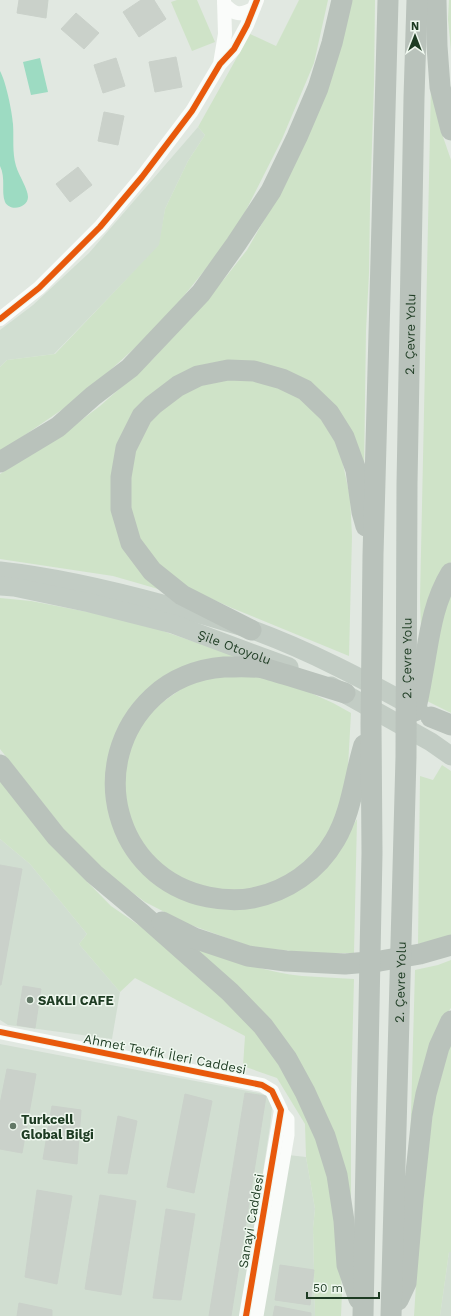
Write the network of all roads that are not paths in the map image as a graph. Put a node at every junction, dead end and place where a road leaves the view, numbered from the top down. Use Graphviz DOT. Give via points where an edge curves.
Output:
graph roads {
  1 [pos="342,0"];
  2 [pos="388,0"];
  3 [pos="417,0"];
  4 [pos="436,0"];
  5 [pos="223,1"];
  6 [pos="255,3"];
  7 [pos="220,64"];
  8 [pos="451,130"];
  9 [pos="0,319"];
  10 [pos="0,462"];
  11 [pos="373,555"];
  12 [pos="0,571"];
  13 [pos="451,573"];
  14 [pos="0,586"];
  15 [pos="251,630"];
  16 [pos="345,692"];
  17 [pos="432,717"];
  18 [pos="371,724"];
  19 [pos="451,725"];
  20 [pos="451,731"];
  21 [pos="451,756"];
  22 [pos="406,757"];
  23 [pos="0,765"];
  24 [pos="143,915"];
  25 [pos="451,945"];
  26 [pos="451,1021"];
  27 [pos="4,1031"];
  28 [pos="281,1110"];
  29 [pos="363,1314"];
  30 [pos="246,1316"];
  31 [pos="258,1316"];
  32 [pos="391,1316"];
  1 -- 10 [label="highway" via="318,88 297,137 271,191 201,293 130,368 92,396 58,427"];
  2 -- 11 [label="highway"];
  3 -- 22 [label="highway, 2. Çevre Yolu" via="407,484"];
  4 -- 8 [label="highway" via="440,87"];
  5 -- 6 [label="street" via="231,11 240,14"];
  5 -- 7 [label="street" via="225,34"];
  6 -- 7 [label="street" via="234,49"];
  7 -- 9 [label="street" via="192,111 100,227 39,288"];
  11 -- 15 [label="highway" via="362,512 356,470 344,438 329,413 305,390 282,379 254,371 228,370 198,376 178,386 142,416 126,448 121,477 121,509 131,543 152,570 182,595"];
  11 -- 18 [label="highway"];
  12 -- 15 [label="highway, Şile Otoyolu" via="39,575 122,593"];
  13 -- 22 [label="highway" via="438,601 429,630"];
  14 -- 16 [label="highway, Şile Otoyolu" via="90,603 173,624 309,674"];
  15 -- 17 [label="highway, Şile Otoyolu" via="308,653"];
  16 -- 18 [label="highway" via="263,668 237,667 197,672 181,678 159,692 129,727 121,745 115,770 118,810 128,835 143,859 168,881 183,890 210,898 243,900 273,893 288,886 314,867 342,827 352,797 358,762"];
  16 -- 21 [label="highway, Şile Otoyolu"];
  17 -- 19 [label="highway"];
  17 -- 20 [label="highway, Şile Otoyolu"];
  18 -- 29 [label="highway" via="372,852"];
  22 -- 32 [label="highway, 2. Çevre Yolu"];
  23 -- 24 [label="highway" via="56,836 94,874"];
  24 -- 25 [label="highway" via="194,938 248,956 286,962 345,964 380,961"];
  24 -- 29 [label="highway" via="230,992 263,1026 287,1059 325,1136 336,1175 344,1220 347,1265"];
  26 -- 32 [label="highway" via="439,1047 426,1094 413,1193 406,1283"];
  27 -- 28 [label="street, Ahmet Tevfik İleri Caddesi" via="262,1085 272,1091"];
  28 -- 30 [label="street, Sanayi Caddesi"];
  28 -- 31 [label="street, Sanayi Caddesi" via="289,1119 289,1134"];
}
